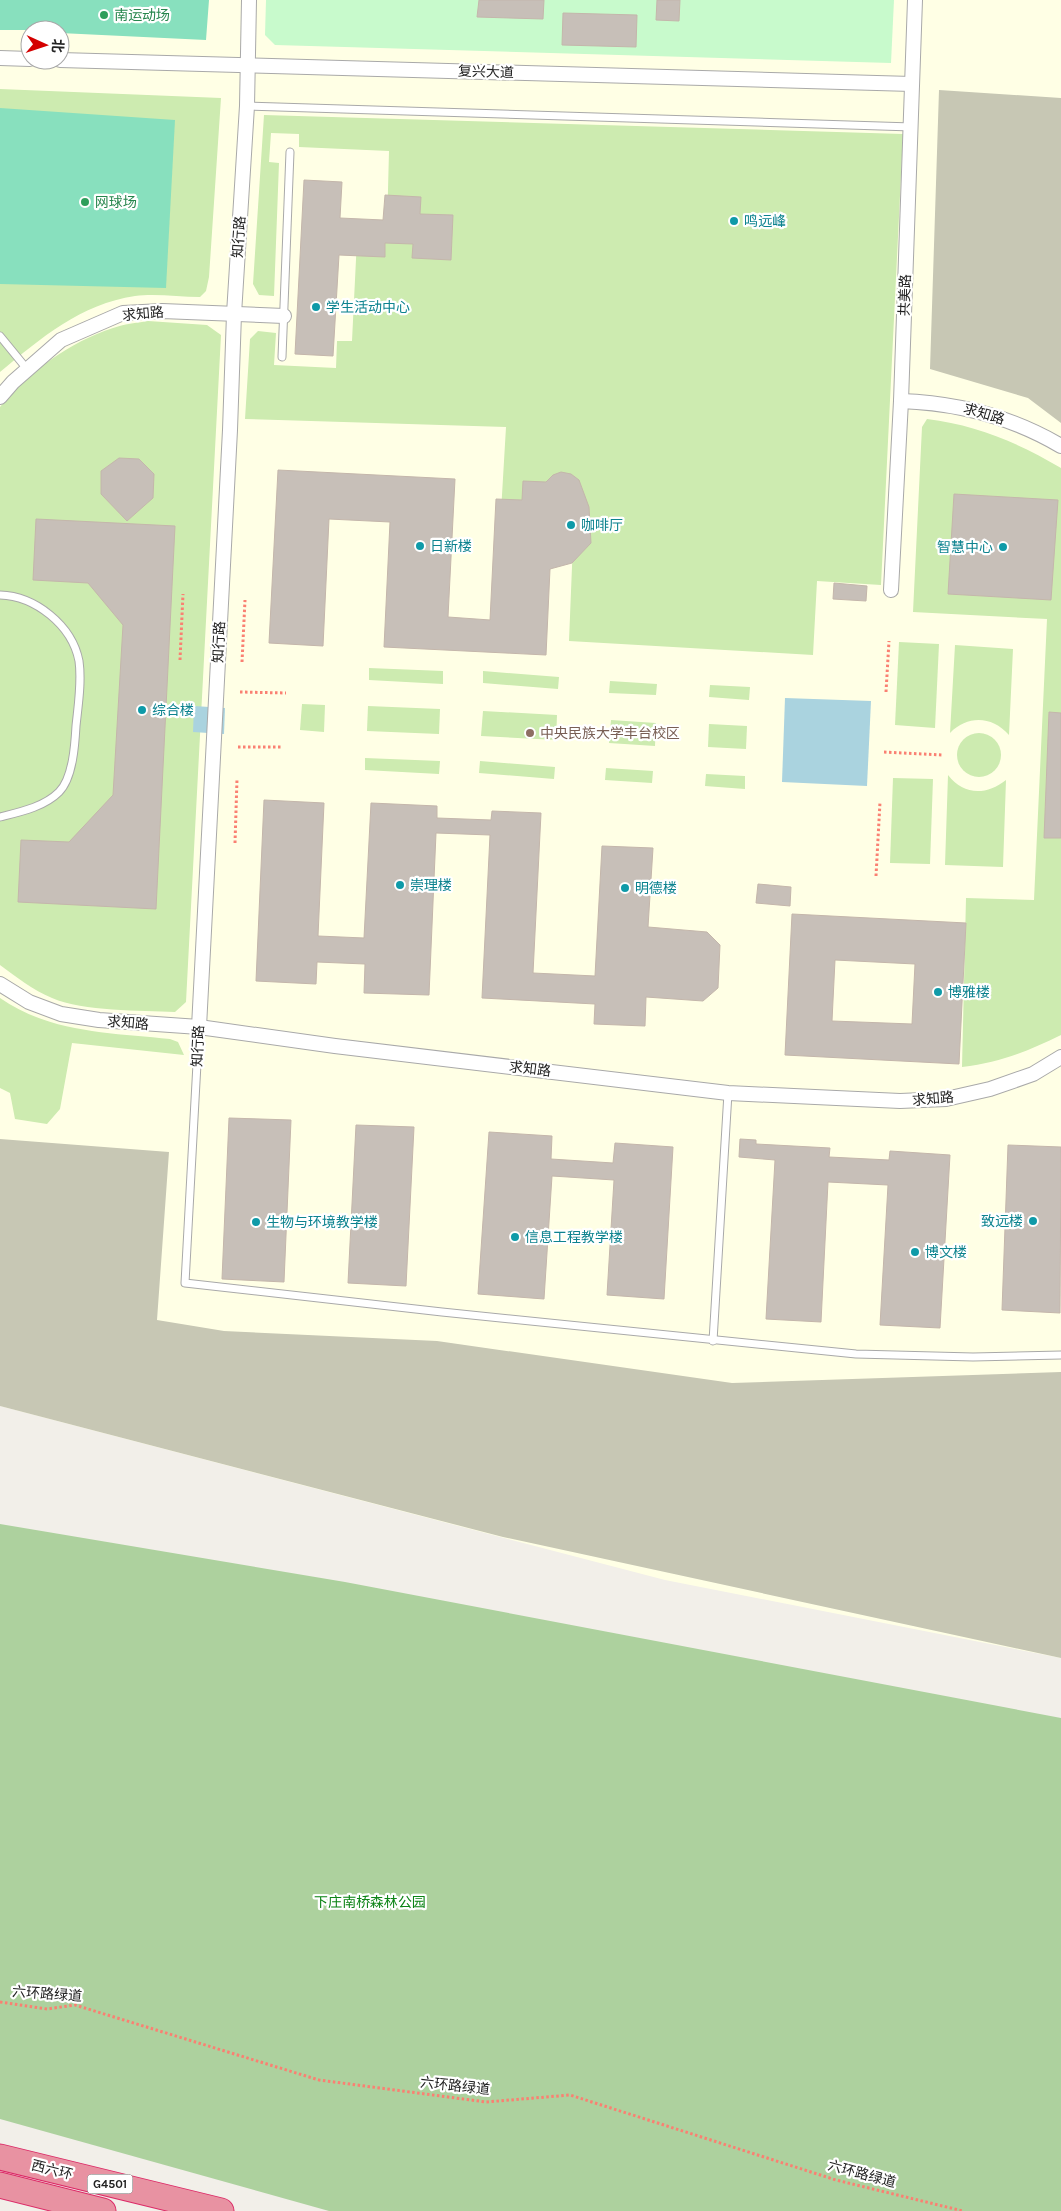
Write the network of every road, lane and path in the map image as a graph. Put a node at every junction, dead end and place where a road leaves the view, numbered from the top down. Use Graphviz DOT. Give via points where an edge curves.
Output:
graph roads {
  1 [pos="249,0"];
  2 [pos="915,0"];
  3 [pos="0,58"];
  4 [pos="20,59"];
  5 [pos="70,60"];
  6 [pos="249,64"];
  7 [pos="912,84"];
  8 [pos="247,106"];
  9 [pos="912,127"];
  10 [pos="290,152"];
  11 [pos="234,314"];
  12 [pos="284,316"];
  13 [pos="0,336"];
  14 [pos="282,357"];
  15 [pos="28,369"];
  16 [pos="0,397"];
  17 [pos="901,400"];
  18 [pos="1061,446"];
  19 [pos="891,590"];
  20 [pos="0,594"];
  21 [pos="183,594"];
  22 [pos="246,600"];
  23 [pos="888,641"];
  24 [pos="180,660"];
  25 [pos="242,662"];
  26 [pos="240,692"];
  27 [pos="886,692"];
  28 [pos="286,693"];
  29 [pos="238,747"];
  30 [pos="282,747"];
  31 [pos="884,752"];
  32 [pos="943,755"];
  33 [pos="237,779"];
  34 [pos="880,802"];
  35 [pos="0,817"];
  36 [pos="235,843"];
  37 [pos="876,876"];
  38 [pos="0,984"];
  39 [pos="199,1028"];
  40 [pos="1061,1057"];
  41 [pos="728,1093"];
  42 [pos="713,1341"];
  43 [pos="1061,1355"];
  44 [pos="0,2002"];
  45 [pos="0,2157"];
  46 [pos="0,2185"];
  47 [pos="103,2211"];
  48 [pos="221,2211"];
  49 [pos="963,2211"];
  1 -- 6 [label="street, 知行路"];
  2 -- 7 [label="street, 共美路"];
  3 -- 4 [label="street"];
  5 -- 6 [label="street, 复兴大道"];
  6 -- 7 [label="street, 复兴大道"];
  6 -- 8 [label="street, 知行路"];
  7 -- 9 [label="street, 共美路"];
  8 -- 9 [label="lane"];
  8 -- 11 [label="street, 知行路"];
  9 -- 17 [label="street, 共美路"];
  10 -- 12 [label="lane"];
  11 -- 12 [label="street, 求知路"];
  11 -- 15 [label="street, 求知路" via="123,313 61,340"];
  11 -- 39 [label="street, 知行路"];
  12 -- 14 [label="lane"];
  13 -- 15 [label="lane"];
  15 -- 16 [label="street, 求知路"];
  17 -- 18 [label="street, 求知路" via="938,402 980,411"];
  17 -- 19 [label="street, 共美路"];
  20 -- 35 [label="lane" via="15,595 59,621 79,660 79,685 72,766 60,791 32,808"];
  21 -- 24 [label="path"];
  22 -- 25 [label="path"];
  23 -- 27 [label="path"];
  26 -- 28 [label="path"];
  29 -- 30 [label="path"];
  31 -- 32 [label="path"];
  33 -- 36 [label="path"];
  34 -- 37 [label="path"];
  38 -- 39 [label="street, 求知路" via="29,1002 61,1014"];
  39 -- 41 [label="street, 求知路"];
  39 -- 42 [label="lane, 知行路" via="186,1283"];
  40 -- 41 [label="street, 求知路" via="1033,1074 990,1090 946,1099 900,1101"];
  41 -- 42 [label="lane"];
  42 -- 43 [label="lane" via="856,1354 973,1358"];
  44 -- 49 [label="path, 六环路绿道" via="47,2009 75,2005 319,2080 486,2102 570,2095 836,2180"];
  45 -- 48 [label="highway, 西六环 / G4501"];
  46 -- 47 [label="highway, 西六环 / G4501"];
}
